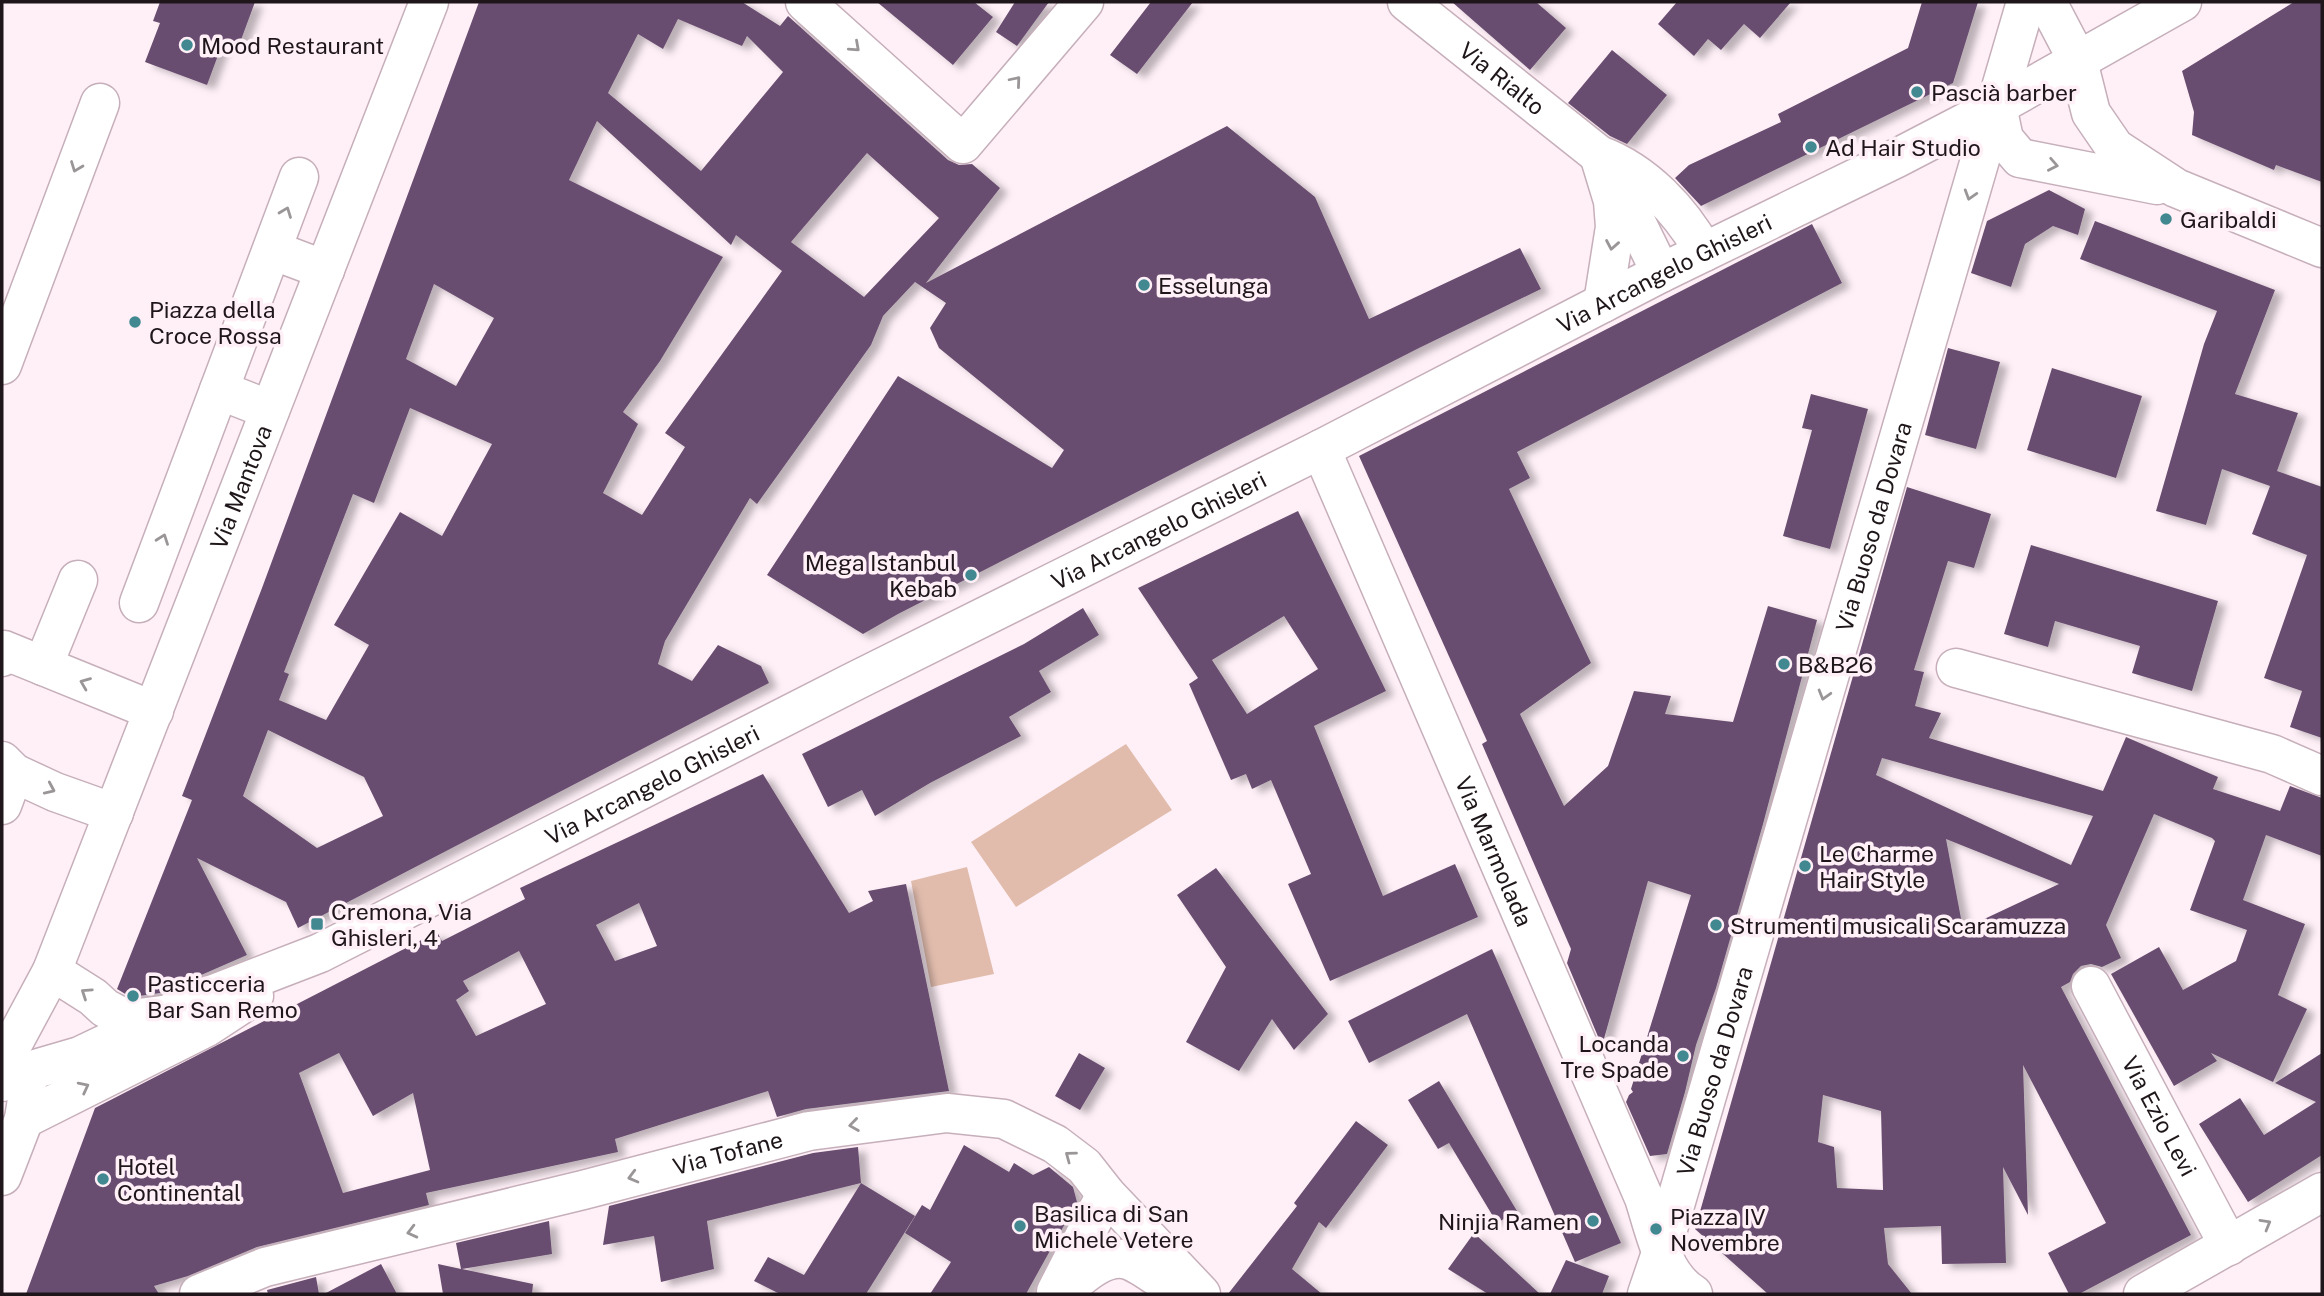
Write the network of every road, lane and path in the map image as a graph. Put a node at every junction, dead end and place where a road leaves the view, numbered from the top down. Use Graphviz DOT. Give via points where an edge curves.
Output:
graph roads {
  1 [pos="429,2"];
  2 [pos="805,2"];
  3 [pos="1084,2"];
  4 [pos="1407,2"];
  5 [pos="2026,2"];
  6 [pos="2047,2"];
  7 [pos="2182,2"];
  8 [pos="2078,61"];
  9 [pos="100,103"];
  10 [pos="1997,106"];
  11 [pos="1600,155"];
  12 [pos="299,177"];
  13 [pos="2176,188"];
  14 [pos="2322,248"];
  15 [pos="272,250"];
  16 [pos="1704,252"];
  17 [pos="325,270"];
  18 [pos="1661,273"];
  19 [pos="1604,303"];
  20 [pos="2,365"];
  21 [pos="219,390"];
  22 [pos="270,410"];
  23 [pos="1321,449"];
  24 [pos="78,580"];
  25 [pos="139,603"];
  26 [pos="2,657"];
  27 [pos="43,666"];
  28 [pos="1956,668"];
  29 [pos="154,711"];
  30 [pos="2322,776"];
  31 [pos="6,779"];
  32 [pos="114,813"];
  33 [pos="320,953"];
  34 [pos="52,971"];
  35 [pos="2091,986"];
  36 [pos="168,1014"];
  37 [pos="12,1072"];
  38 [pos="24,1119"];
  39 [pos="2,1176"];
  40 [pos="2322,1192"];
  41 [pos="1106,1195"];
  42 [pos="2229,1246"];
  43 [pos="1661,1253"];
  44 [pos="199,1294"];
  45 [pos="1055,1294"];
  46 [pos="1062,1294"];
  47 [pos="1183,1294"];
  48 [pos="1201,1294"];
  49 [pos="1647,1294"];
  50 [pos="1693,1294"];
  51 [pos="2143,1294"];
  1 -- 17 [label="street, Via Mantova"];
  2 -- 3 [label="street, one-way" via="963,144"];
  4 -- 11 [label="street, Via Rialto"];
  5 -- 10 [label="street, Via Buoso da Dovara"];
  6 -- 8 [label="street"];
  7 -- 8 [label="street, Via Arcangelo Ghisleri"];
  8 -- 10 [label="street, Via Arcangelo Ghisleri"];
  8 -- 13 [label="street" via="2091,113 2115,148"];
  9 -- 20 [label="street, one-way"];
  10 -- 13 [label="street, one-way" via="2004,139 2020,158"];
  10 -- 16 [label="street, Via Arcangelo Ghisleri"];
  10 -- 43 [label="street, Via Buoso da Dovara, one-way"];
  11 -- 16 [label="street, Via Rialto" via="1620,163 1668,202 1689,225"];
  11 -- 18 [label="street, Via Rialto"];
  11 -- 19 [label="street, one-way" via="1614,201 1615,228"];
  15 -- 12 [label="street, one-way"];
  13 -- 14 [label="street"];
  15 -- 17 [label="street"];
  15 -- 21 [label="street"];
  16 -- 18 [label="street, Via Arcangelo Ghisleri"];
  17 -- 22 [label="street, Via Mantova"];
  18 -- 19 [label="street, Via Arcangelo Ghisleri"];
  19 -- 23 [label="street, Via Arcangelo Ghisleri"];
  21 -- 22 [label="street"];
  25 -- 21 [label="street, one-way"];
  22 -- 29 [label="street, Via Mantova"];
  23 -- 33 [label="street, Via Arcangelo Ghisleri"];
  23 -- 43 [label="street, Via Marmolada" via="1644,1198"];
  24 -- 27 [label="street"];
  26 -- 27 [label="street" via="4,650"];
  29 -- 27 [label="street, one-way"];
  28 -- 30 [label="street" via="2272,754"];
  29 -- 32 [label="street, Via Mantova"];
  31 -- 32 [label="street, one-way"];
  32 -- 34 [label="street, Via Mantova"];
  33 -- 36 [label="street, Via Arcangelo Ghisleri"];
  38 -- 33 [label="street, Via Arcangelo Ghisleri, one-way" via="207,1027"];
  36 -- 34 [label="street, Via Arcangelo Ghisleri, one-way" via="120,1016"];
  34 -- 37 [label="street, Via Mantova" via="32,1007"];
  34 -- 37 [label="street, Via Mantova" via="47,1015"];
  35 -- 42 [label="street, Via Ezio Levi"];
  36 -- 37 [label="street, Via Arcangelo Ghisleri" via="80,1056"];
  37 -- 38 [label="street, Via Mantova"];
  38 -- 39 [label="street, Via Mantova"];
  42 -- 40 [label="street, one-way"];
  41 -- 44 [label="street, Via Tofane, one-way" via="1084,1166 1026,1129 1004,1119 947,1113 808,1131 265,1267"];
  41 -- 45 [label="street"];
  41 -- 48 [label="street, Via Tofane"];
  42 -- 51 [label="street"];
  43 -- 49 [label="street"];
  43 -- 50 [label="street" via="1680,1286"];
  46 -- 47 [label="street" via="1078,1278 1108,1261 1127,1259"];
}
